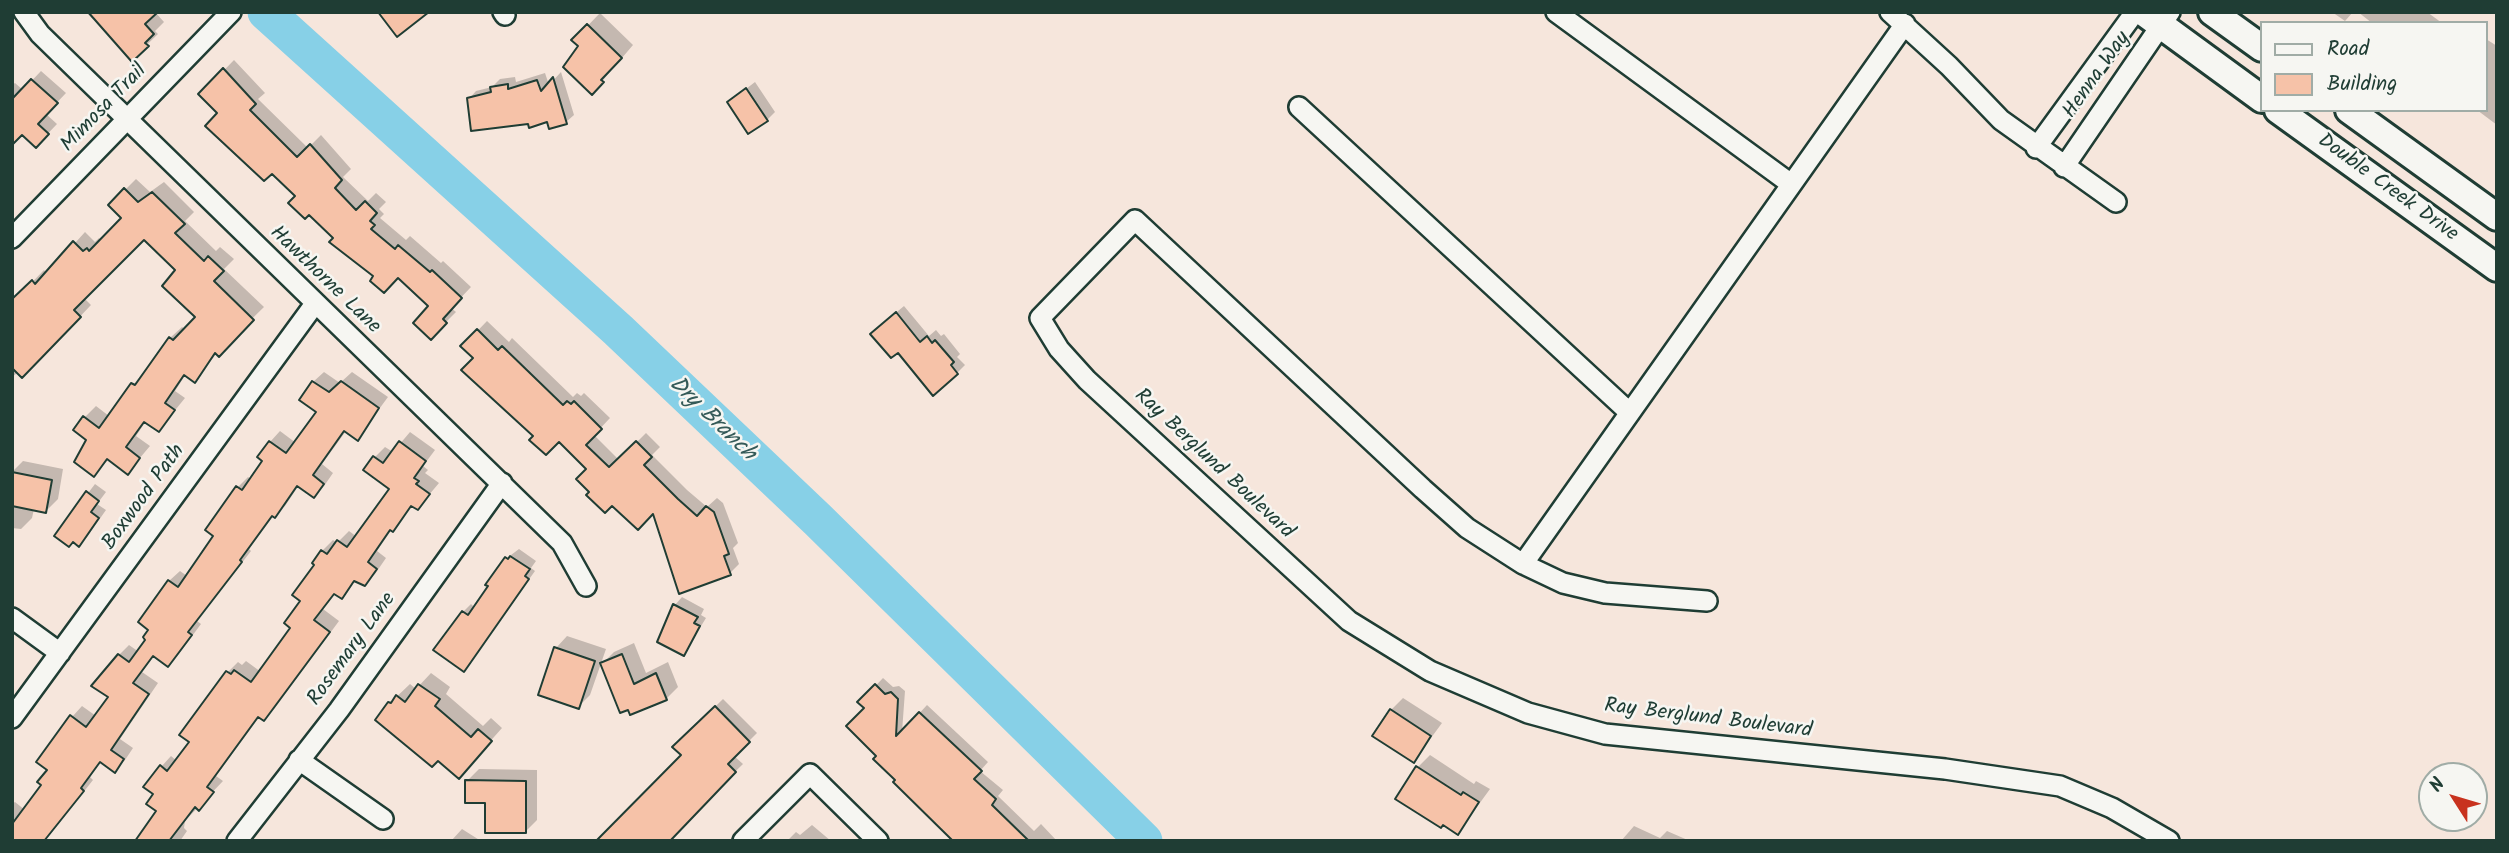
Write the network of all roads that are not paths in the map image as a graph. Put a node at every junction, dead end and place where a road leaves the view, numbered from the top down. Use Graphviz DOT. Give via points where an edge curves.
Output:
graph roads {
  1 [pos="24,12"];
  2 [pos="231,12"];
  3 [pos="1556,12"];
  4 [pos="2135,12"];
  5 [pos="2212,12"];
  6 [pos="2158,16"];
  7 [pos="1897,18"];
  8 [pos="2260,47"];
  9 [pos="2077,92"];
  10 [pos="2260,97"];
  11 [pos="1299,107"];
  12 [pos="2102,110"];
  13 [pos="2281,112"];
  14 [pos="2352,112"];
  15 [pos="128,119"];
  16 [pos="2036,148"];
  17 [pos="2064,167"];
  18 [pos="1791,184"];
  19 [pos="2116,202"];
  20 [pos="2497,217"];
  21 [pos="12,238"];
  22 [pos="2497,268"];
  23 [pos="314,305"];
  24 [pos="1630,413"];
  25 [pos="502,483"];
  26 [pos="1523,564"];
  27 [pos="586,586"];
  28 [pos="1707,601"];
  29 [pos="12,618"];
  30 [pos="60,653"];
  31 [pos="12,718"];
  32 [pos="299,760"];
  33 [pos="383,819"];
  34 [pos="237,841"];
  35 [pos="743,841"];
  36 [pos="878,841"];
  37 [pos="2169,841"];
  1 -- 15 [label="street, Hawthorne Lane" via="40,34"];
  2 -- 15 [label="street, Mimosa Trail"];
  3 -- 18 [label="street"];
  4 -- 9 [label="street, Henna Way"];
  5 -- 8 [label="street"];
  6 -- 10 [label="street"];
  6 -- 12 [label="street, Henna Way"];
  7 -- 16 [label="street"];
  7 -- 18 [label="street"];
  9 -- 12 [label="street"];
  9 -- 16 [label="street, Henna Way"];
  11 -- 24 [label="street"];
  12 -- 17 [label="street, Henna Way"];
  13 -- 22 [label="street, Double Creek Drive"];
  14 -- 20 [label="street, Double Creek Drive"];
  15 -- 21 [label="street, Mimosa Trail"];
  15 -- 23 [label="street, Hawthorne Lane"];
  16 -- 17 [label="street"];
  17 -- 19 [label="street"];
  18 -- 24 [label="street"];
  23 -- 25 [label="street, Hawthorne Lane"];
  23 -- 30 [label="street, Boxwood Path"];
  24 -- 26 [label="street"];
  25 -- 27 [label="street, Hawthorne Lane" via="562,543"];
  25 -- 32 [label="street, Rosemary Lane"];
  26 -- 28 [label="street" via="1563,583 1605,593"];
  26 -- 37 [label="street, Ray Berglund Boulevard" via="1467,528 1423,489 1135,220 1040,318 1059,349 1087,380 1349,621 1430,671 1528,713 1605,734 1945,769 2060,786 2112,808"];
  29 -- 30 [label="street"];
  30 -- 31 [label="street, Boxwood Path"];
  32 -- 33 [label="street"];
  32 -- 34 [label="street, Rosemary Lane"];
  35 -- 36 [label="street" via="810,774"];
}
